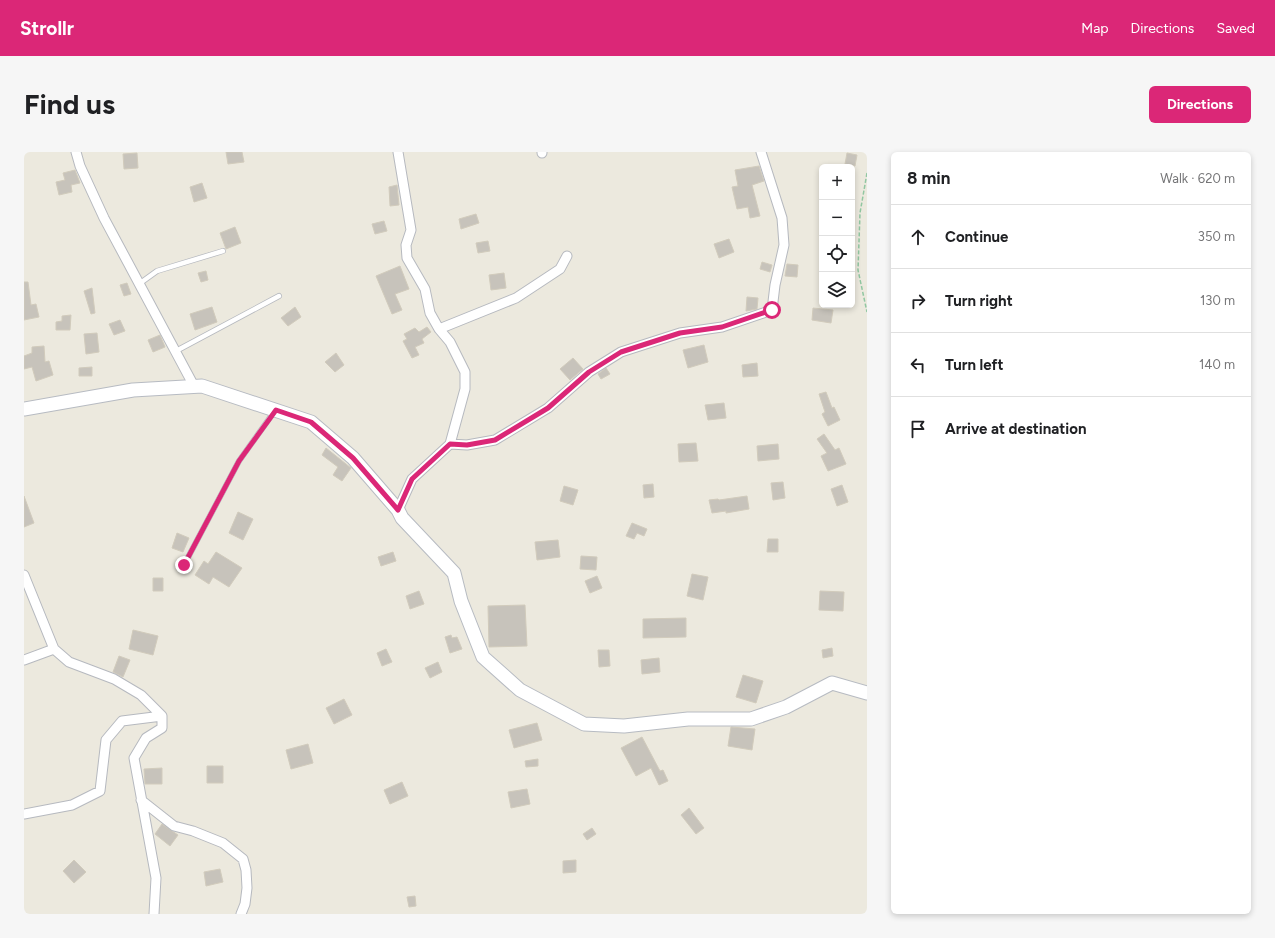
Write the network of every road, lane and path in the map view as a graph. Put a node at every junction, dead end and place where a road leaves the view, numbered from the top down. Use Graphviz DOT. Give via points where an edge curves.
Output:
graph roads {
  1 [pos="76,152"];
  2 [pos="398,152"];
  3 [pos="761,152"];
  4 [pos="867,173"];
  5 [pos="223,251"];
  6 [pos="567,256"];
  7 [pos="139,284"];
  8 [pos="279,296"];
  9 [pos="867,312"];
  10 [pos="439,329"];
  11 [pos="176,351"];
  12 [pos="194,386"];
  13 [pos="24,409"];
  14 [pos="276,410"];
  15 [pos="450,444"];
  16 [pos="398,510"];
  17 [pos="184,565"];
  18 [pos="24,575"];
  19 [pos="54,649"];
  20 [pos="24,660"];
  21 [pos="867,693"];
  22 [pos="162,716"];
  23 [pos="141,800"];
  24 [pos="24,814"];
  25 [pos="154,914"];
  26 [pos="241,914"];
  1 -- 7 [label="street" via="104,218"];
  2 -- 10 [label="street" via="411,230 406,245 407,258 425,289 430,313"];
  3 -- 15 [label="street" via="782,218 784,245 772,310 722,327 680,333 621,352 589,372 548,408 495,440 467,445"];
  4 -- 9 [label="path" via="860,213 858,270"];
  5 -- 7 [label="lane" via="157,271"];
  6 -- 10 [label="street" via="560,269 516,298"];
  7 -- 11 [label="street"];
  8 -- 11 [label="lane"];
  10 -- 15 [label="street" via="450,342 465,372 465,389"];
  11 -- 12 [label="street"];
  12 -- 13 [label="street" via="133,390"];
  12 -- 14 [label="street" via="202,386"];
  14 -- 16 [label="street" via="311,422 353,458"];
  14 -- 17 [label="lane" via="239,461"];
  15 -- 16 [label="street" via="412,479"];
  16 -- 21 [label="street" via="402,518 454,573 461,601 483,657 520,690 584,724 624,726 688,719 751,719 786,707 832,682"];
  18 -- 19 [label="street"];
  19 -- 20 [label="street"];
  19 -- 22 [label="street" via="69,662 114,679 141,695"];
  22 -- 23 [label="street" via="162,728 146,738 134,758"];
  22 -- 24 [label="street" via="122,721 106,740 100,791 72,805"];
  23 -- 25 [label="street" via="156,878"];
  23 -- 26 [label="street" via="174,826 223,843 243,859 247,888"];
}
